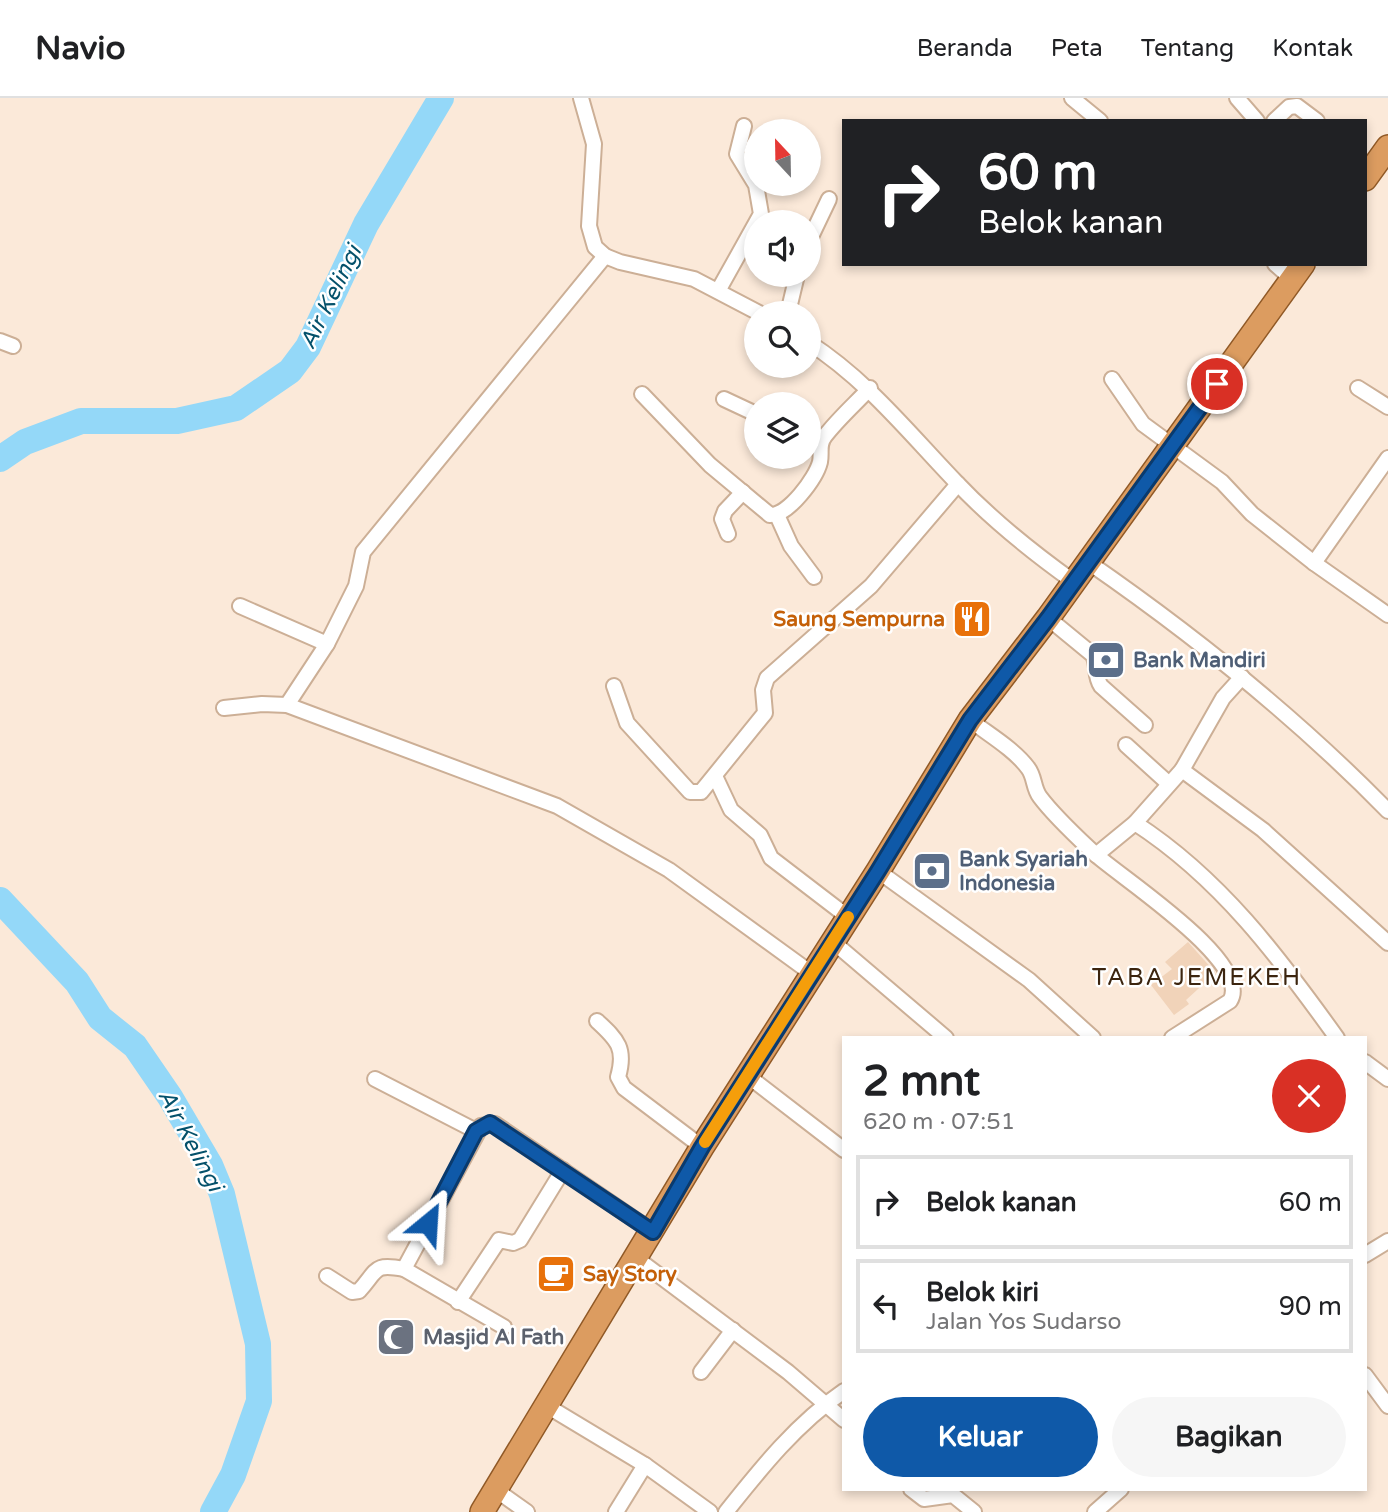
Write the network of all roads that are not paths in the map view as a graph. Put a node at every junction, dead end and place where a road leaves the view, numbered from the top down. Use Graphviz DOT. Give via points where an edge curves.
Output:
graph roads {
  1 [pos="581,98"];
  2 [pos="1072,98"];
  3 [pos="1237,98"];
  4 [pos="1098,119"];
  5 [pos="1255,119"];
  6 [pos="1277,119"];
  7 [pos="1314,119"];
  8 [pos="744,126"];
  9 [pos="1388,147"];
  10 [pos="744,165"];
  11 [pos="1367,175"];
  12 [pos="758,196"];
  13 [pos="829,199"];
  14 [pos="821,216"];
  15 [pos="605,256"];
  16 [pos="1290,269"];
  17 [pos="718,291"];
  18 [pos="744,305"];
  19 [pos="821,352"];
  20 [pos="1112,379"];
  21 [pos="870,388"];
  22 [pos="1358,388"];
  23 [pos="642,394"];
  24 [pos="724,399"];
  25 [pos="1388,407"];
  26 [pos="744,408"];
  27 [pos="821,443"];
  28 [pos="1172,447"];
  29 [pos="1388,458"];
  30 [pos="817,469"];
  31 [pos="957,484"];
  32 [pos="743,492"];
  33 [pos="777,515"];
  34 [pos="728,534"];
  35 [pos="1088,562"];
  36 [pos="1314,563"];
  37 [pos="814,577"];
  38 [pos="1074,582"];
  39 [pos="240,606"];
  40 [pos="1388,615"];
  41 [pos="1048,618"];
  42 [pos="327,644"];
  43 [pos="1242,677"];
  44 [pos="614,687"];
  45 [pos="287,705"];
  46 [pos="224,708"];
  47 [pos="970,720"];
  48 [pos="1145,724"];
  49 [pos="1126,745"];
  50 [pos="1182,770"];
  51 [pos="715,776"];
  52 [pos="1168,783"];
  53 [pos="1388,811"];
  54 [pos="1135,823"];
  55 [pos="1096,855"];
  56 [pos="878,871"];
  57 [pos="848,917"];
  58 [pos="832,941"];
  59 [pos="1388,943"];
  60 [pos="811,973"];
  61 [pos="597,1021"];
  62 [pos="944,1036"];
  63 [pos="1091,1036"];
  64 [pos="1175,1036"];
  65 [pos="1335,1036"];
  66 [pos="1367,1063"];
  67 [pos="748,1076"];
  68 [pos="375,1079"];
  69 [pos="1388,1079"];
  70 [pos="476,1131"];
  71 [pos="702,1147"];
  72 [pos="842,1148"];
  73 [pos="563,1170"];
  74 [pos="653,1232"];
  75 [pos="1388,1241"];
  76 [pos="1367,1254"];
  77 [pos="636,1258"];
  78 [pos="404,1269"];
  79 [pos="327,1276"];
  80 [pos="458,1302"];
  81 [pos="504,1327"];
  82 [pos="733,1330"];
  83 [pos="701,1372"];
  84 [pos="1367,1378"];
  85 [pos="842,1392"];
  86 [pos="824,1404"];
  87 [pos="547,1406"];
  88 [pos="1388,1406"];
  89 [pos="842,1418"];
  90 [pos="645,1465"];
  91 [pos="496,1490"];
  92 [pos="914,1491"];
  93 [pos="1119,1491"];
  94 [pos="482,1512"];
  95 [pos="527,1512"];
  96 [pos="616,1512"];
  97 [pos="710,1512"];
  98 [pos="726,1512"];
  99 [pos="974,1512"];
  100 [pos="1095,1512"];
  1 -- 15 [label="street" via="595,153 590,236"];
  2 -- 4 [label="street"];
  3 -- 5 [label="street"];
  6 -- 7 [label="street" via="1289,107 1297,106"];
  8 -- 10 [label="street" via="737,154"];
  9 -- 11 [label="highway"];
  12 -- 17 [label="street" via="761,214"];
  13 -- 14 [label="street"];
  15 -- 17 [label="street" via="683,274"];
  15 -- 42 [label="street" via="363,552 356,586"];
  16 -- 28 [label="highway"];
  17 -- 18 [label="street"];
  19 -- 21 [label="street"];
  20 -- 28 [label="street" via="1136,417"];
  21 -- 27 [label="street"];
  21 -- 31 [label="street"];
  22 -- 25 [label="street"];
  23 -- 32 [label="street" via="710,465"];
  24 -- 26 [label="street"];
  28 -- 35 [label="highway"];
  28 -- 36 [label="street" via="1222,482 1252,514"];
  29 -- 36 [label="street"];
  30 -- 33 [label="street" via="791,507"];
  31 -- 38 [label="street" via="1024,545"];
  31 -- 51 [label="street" via="871,586 767,678 765,713"];
  32 -- 33 [label="street" via="770,515"];
  32 -- 34 [label="street" via="722,519"];
  33 -- 37 [label="street" via="791,546"];
  35 -- 38 [label="highway"];
  35 -- 43 [label="street" via="1161,612"];
  36 -- 40 [label="street"];
  38 -- 41 [label="highway"];
  39 -- 42 [label="street"];
  41 -- 47 [label="highway"];
  41 -- 48 [label="street" via="1093,655 1101,686"];
  42 -- 45 [label="street"];
  43 -- 50 [label="street" via="1225,695"];
  43 -- 53 [label="street"];
  44 -- 51 [label="street" via="627,723 690,792 701,792"];
  45 -- 46 [label="street"];
  45 -- 60 [label="street" via="557,806 669,870"];
  47 -- 55 [label="street" via="1027,766 1038,795"];
  47 -- 56 [label="highway"];
  49 -- 52 [label="street"];
  50 -- 52 [label="street"];
  50 -- 59 [label="street" via="1263,830"];
  51 -- 57 [label="street" via="731,810 760,835 771,858"];
  52 -- 54 [label="street"];
  54 -- 55 [label="street"];
  54 -- 65 [label="street" via="1175,851 1245,917"];
  55 -- 64 [label="street" via="1199,937 1233,984 1230,1000"];
  56 -- 57 [label="highway"];
  56 -- 63 [label="street" via="1029,980"];
  57 -- 58 [label="highway"];
  58 -- 60 [label="highway"];
  58 -- 62 [label="street"];
  60 -- 67 [label="highway"];
  61 -- 71 [label="street" via="621,1046 618,1077 624,1088"];
  66 -- 69 [label="street"];
  67 -- 71 [label="highway"];
  67 -- 72 [label="street"];
  68 -- 70 [label="street"];
  70 -- 73 [label="street" via="487,1123 495,1124"];
  70 -- 78 [label="street"];
  71 -- 74 [label="highway"];
  73 -- 74 [label="street"];
  73 -- 80 [label="street" via="520,1240 496,1242"];
  74 -- 77 [label="highway"];
  75 -- 76 [label="street"];
  77 -- 82 [label="street"];
  77 -- 87 [label="highway"];
  78 -- 79 [label="street" via="382,1265 359,1291 352,1292"];
  78 -- 80 [label="street"];
  80 -- 81 [label="street"];
  82 -- 83 [label="street"];
  82 -- 86 [label="street"];
  84 -- 88 [label="street"];
  85 -- 86 [label="street"];
  86 -- 89 [label="street"];
  86 -- 98 [label="street" via="782,1445"];
  87 -- 90 [label="street"];
  87 -- 91 [label="highway"];
  90 -- 96 [label="street"];
  90 -- 97 [label="street"];
  91 -- 94 [label="highway"];
  91 -- 95 [label="street"];
  92 -- 99 [label="street" via="924,1499 953,1495"];
  93 -- 100 [label="street"];
}
